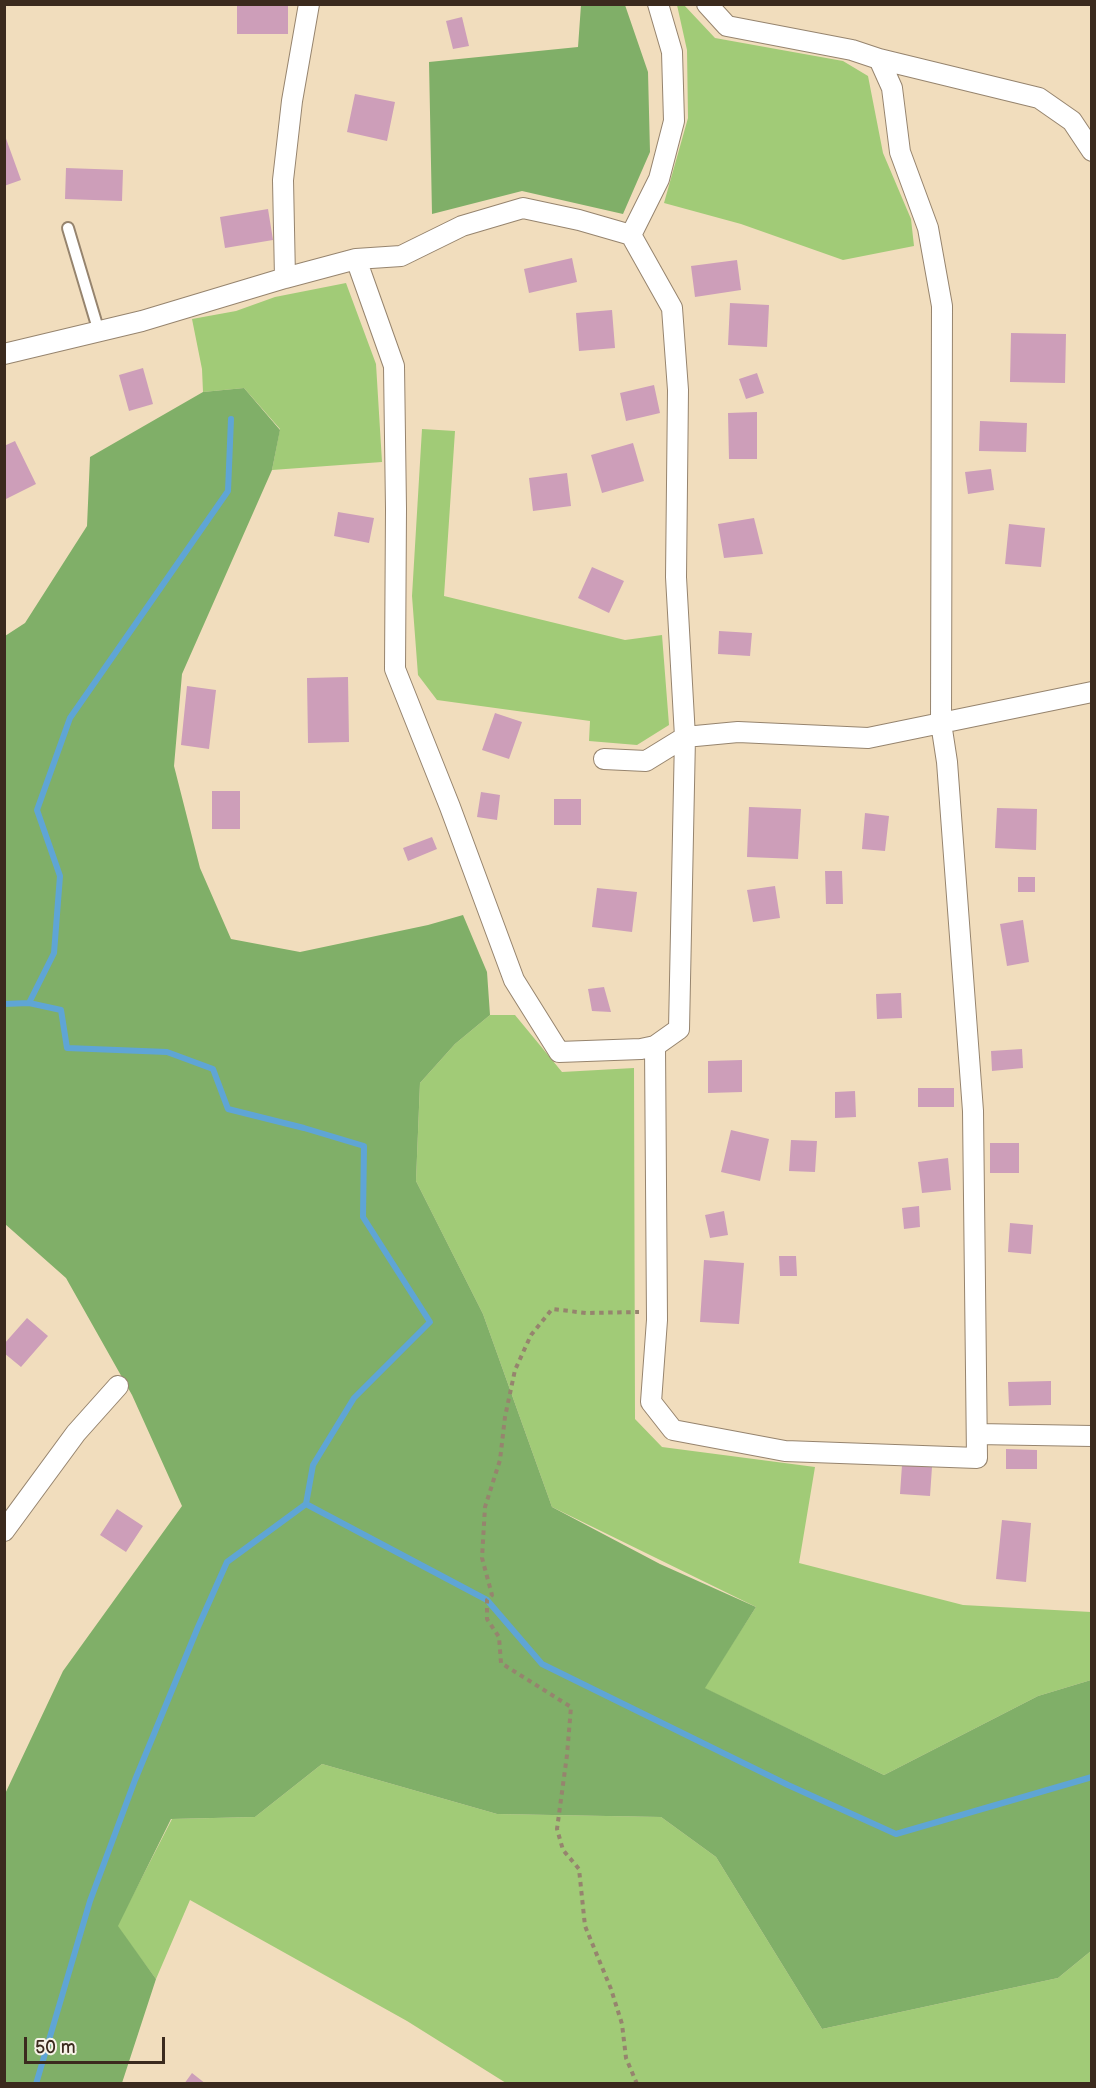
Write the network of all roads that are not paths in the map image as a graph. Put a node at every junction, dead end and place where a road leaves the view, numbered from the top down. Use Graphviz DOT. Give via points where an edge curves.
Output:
graph roads {
  1 [pos="309,4"];
  2 [pos="658,4"];
  3 [pos="707,4"];
  4 [pos="879,59"];
  5 [pos="1092,151"];
  6 [pos="68,228"];
  7 [pos="631,235"];
  8 [pos="356,259"];
  9 [pos="285,278"];
  10 [pos="99,332"];
  11 [pos="4,354"];
  12 [pos="1092,692"];
  13 [pos="941,723"];
  14 [pos="685,737"];
  15 [pos="604,759"];
  16 [pos="655,1046"];
  17 [pos="118,1386"];
  18 [pos="977,1434"];
  19 [pos="1092,1436"];
  20 [pos="4,1531"];
  1 -- 9 [label="street" via="283,180"];
  2 -- 7 [label="street" via="672,52 674,121 659,179"];
  3 -- 4 [label="street" via="727,26 852,50"];
  4 -- 5 [label="street" via="1039,98 1072,121"];
  4 -- 13 [label="street" via="892,88 900,152 928,228 942,306"];
  6 -- 10 [label="lane"];
  7 -- 8 [label="street" via="523,208 462,226 401,256"];
  7 -- 14 [label="street" via="672,308 678,390 676,577"];
  8 -- 9 [label="street"];
  8 -- 16 [label="street" via="394,366 395,669 514,980 559,1052"];
  9 -- 10 [label="street"];
  10 -- 11 [label="street"];
  12 -- 13 [label="street"];
  13 -- 14 [label="street" via="868,738 738,732"];
  13 -- 18 [label="street" via="973,1111"];
  14 -- 15 [label="street" via="646,761"];
  14 -- 16 [label="street" via="679,1029"];
  16 -- 18 [label="street" via="657,1320 651,1402 672,1430 785,1451 977,1458"];
  17 -- 20 [label="street" via="76,1433"];
  18 -- 19 [label="street"];
}
